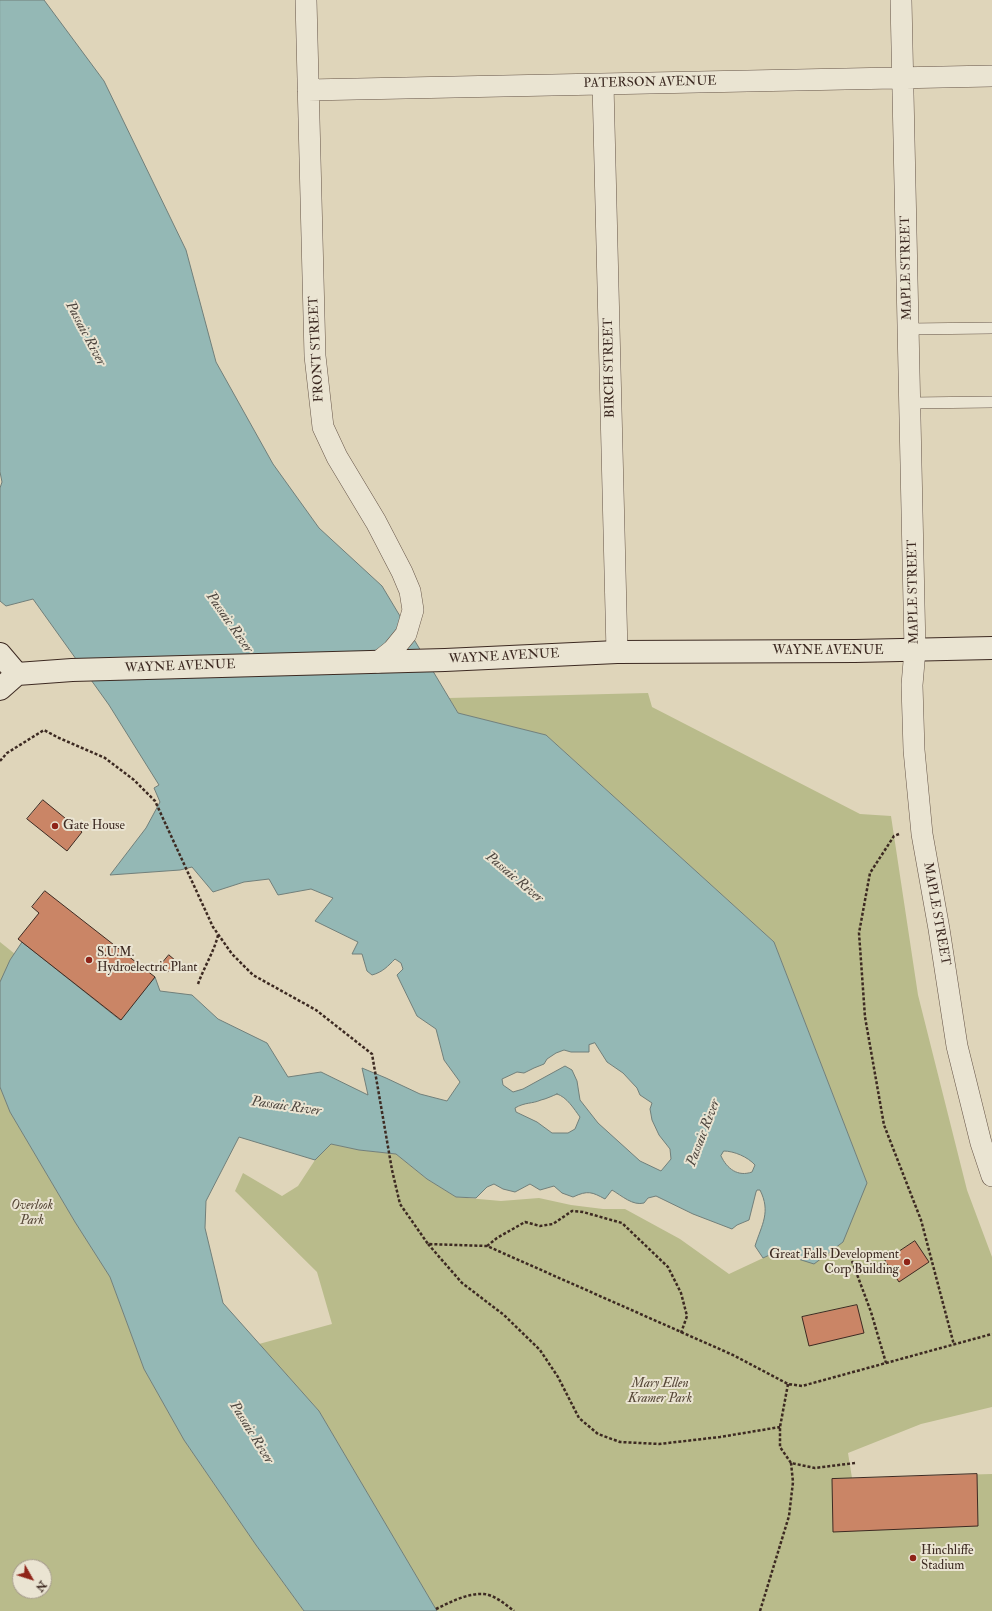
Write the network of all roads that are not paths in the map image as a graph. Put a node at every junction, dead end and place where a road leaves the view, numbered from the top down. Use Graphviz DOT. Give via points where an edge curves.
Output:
graph roads {
  1 [pos="306,0"];
  2 [pos="901,0"];
  3 [pos="992,76"];
  4 [pos="903,78"];
  5 [pos="603,84"];
  6 [pos="308,90"];
  7 [pos="992,328"];
  8 [pos="908,329"];
  9 [pos="910,402"];
  10 [pos="992,402"];
  11 [pos="992,648"];
  12 [pos="915,650"];
  13 [pos="617,652"];
  14 [pos="0,654"];
  15 [pos="378,662"];
  16 [pos="17,674"];
  17 [pos="0,689"];
  18 [pos="992,1176"];
  1 -- 6 [label="street, FRONT STREET"];
  2 -- 4 [label="street, MAPLE STREET"];
  3 -- 4 [label="street, PATERSON AVENUE"];
  4 -- 5 [label="street, PATERSON AVENUE"];
  4 -- 8 [label="street, MAPLE STREET"];
  5 -- 6 [label="street, PATERSON AVENUE"];
  5 -- 13 [label="street, BIRCH STREET"];
  6 -- 15 [label="street, FRONT STREET" via="315,356 323,427 337,458 376,522 402,572 410,591 413,610 406,634 393,650"];
  7 -- 8 [label="lane"];
  8 -- 9 [label="street, MAPLE STREET"];
  9 -- 10 [label="lane"];
  9 -- 12 [label="street, MAPLE STREET"];
  11 -- 12 [label="main road, WAYNE AVENUE"];
  12 -- 13 [label="main road, WAYNE AVENUE"];
  12 -- 18 [label="street, MAPLE STREET" via="912,692 914,750 921,823 957,1046"];
  13 -- 15 [label="main road, WAYNE AVENUE"];
  14 -- 16 [label="main road"];
  15 -- 16 [label="main road, WAYNE AVENUE" via="72,670"];
  16 -- 17 [label="main road"];
}
